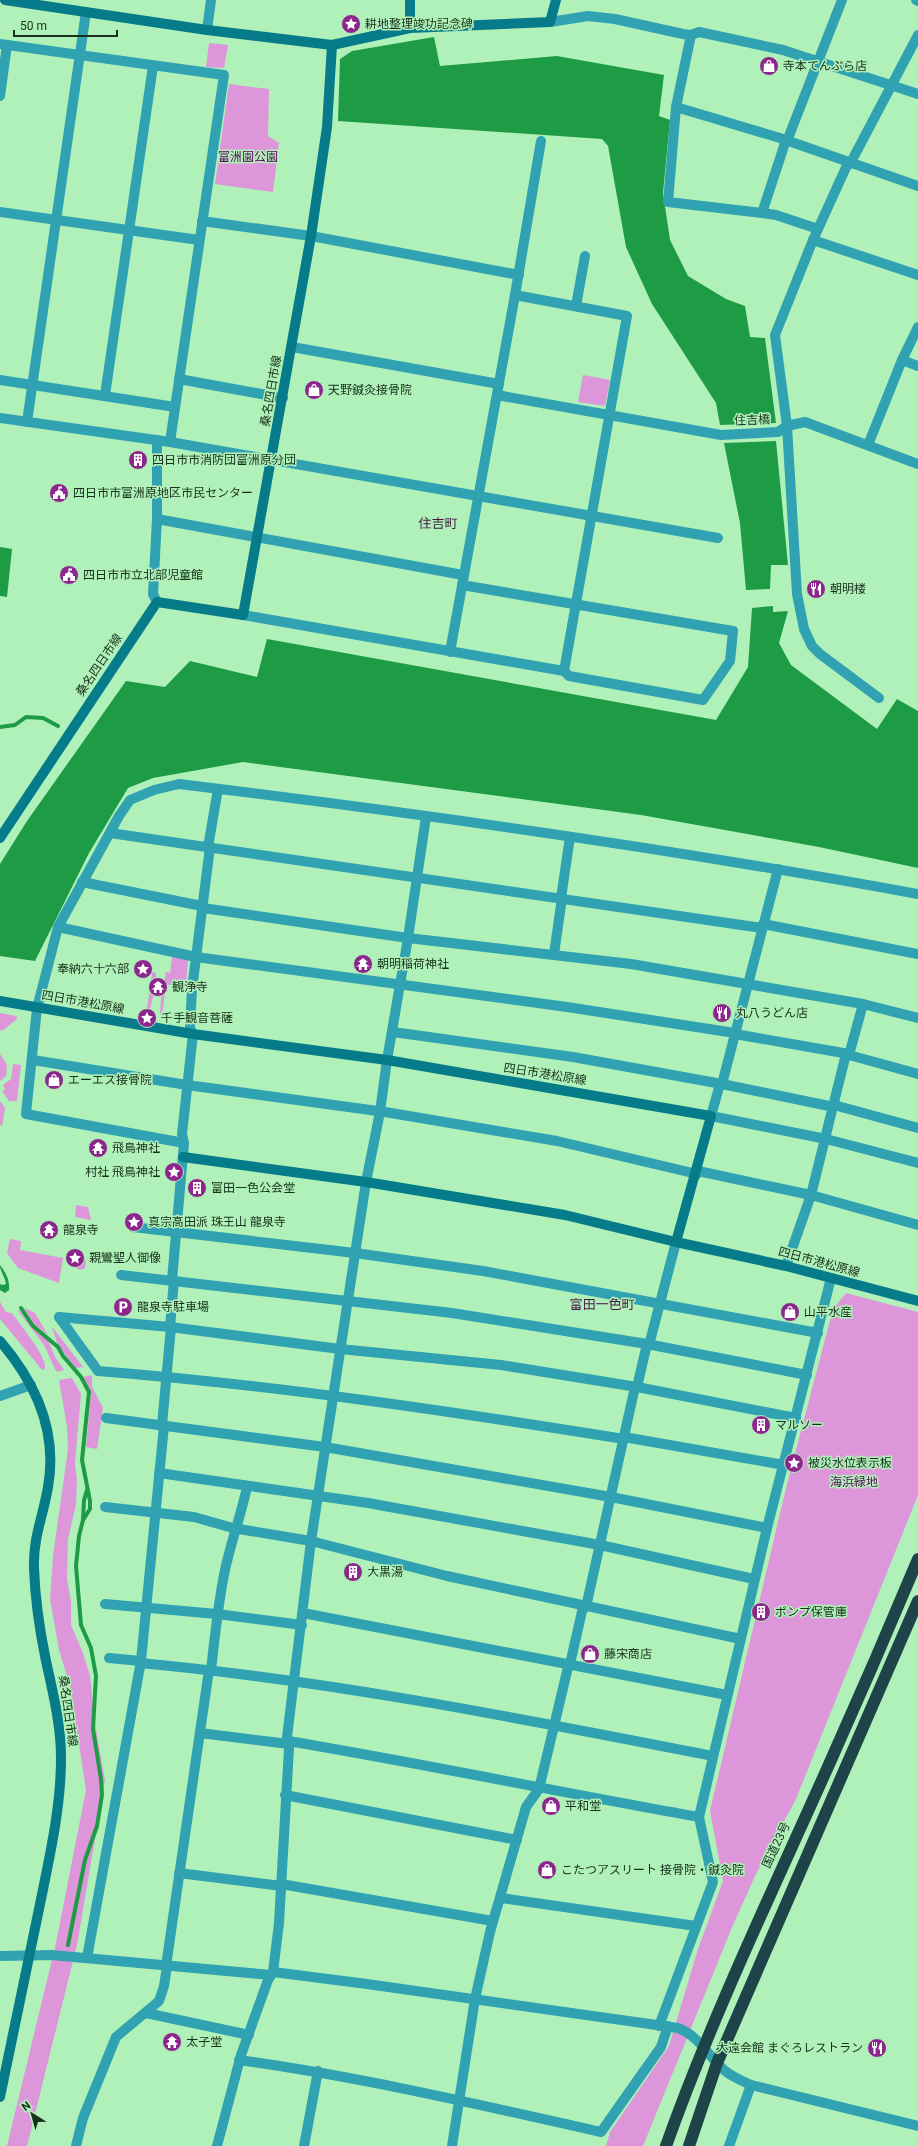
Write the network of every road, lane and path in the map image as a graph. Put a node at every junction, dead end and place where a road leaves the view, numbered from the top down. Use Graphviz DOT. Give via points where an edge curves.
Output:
graph roads {
  1 [pos="5,0"];
  2 [pos="211,0"];
  3 [pos="410,0"];
  4 [pos="556,0"];
  5 [pos="842,0"];
  6 [pos="86,12"];
  7 [pos="550,22"];
  8 [pos="410,28"];
  9 [pos="207,30"];
  10 [pos="918,34"];
  11 [pos="691,35"];
  12 [pos="4,44"];
  13 [pos="332,45"];
  14 [pos="79,55"];
  15 [pos="818,62"];
  16 [pos="153,66"];
  17 [pos="891,84"];
  18 [pos="918,94"];
  19 [pos="0,96"];
  20 [pos="676,107"];
  21 [pos="787,140"];
  22 [pos="541,141"];
  23 [pos="849,164"];
  24 [pos="918,186"];
  25 [pos="0,212"];
  26 [pos="762,213"];
  27 [pos="56,219"];
  28 [pos="202,221"];
  29 [pos="818,229"];
  30 [pos="129,230"];
  31 [pos="311,236"];
  32 [pos="199,240"];
  33 [pos="813,240"];
  34 [pos="585,256"];
  35 [pos="519,274"];
  36 [pos="918,275"];
  37 [pos="515,295"];
  38 [pos="576,306"];
  39 [pos="918,327"];
  40 [pos="292,346"];
  41 [pos="902,360"];
  42 [pos="918,366"];
  43 [pos="179,379"];
  44 [pos="0,380"];
  45 [pos="33,384"];
  46 [pos="499,384"];
  47 [pos="105,395"];
  48 [pos="497,395"];
  49 [pos="283,398"];
  50 [pos="175,407"];
  51 [pos="609,414"];
  52 [pos="0,418"];
  53 [pos="27,422"];
  54 [pos="787,426"];
  55 [pos="157,440"];
  56 [pos="170,442"];
  57 [pos="868,446"];
  58 [pos="272,459"];
  59 [pos="918,464"];
  60 [pos="478,497"];
  61 [pos="592,517"];
  62 [pos="157,519"];
  63 [pos="257,538"];
  64 [pos="718,538"];
  65 [pos="462,580"];
  66 [pos="157,602"];
  67 [pos="576,604"];
  68 [pos="243,615"];
  69 [pos="450,652"];
  70 [pos="564,672"];
  71 [pos="879,698"];
  72 [pos="218,789"];
  73 [pos="426,817"];
  74 [pos="110,833"];
  75 [pos="570,837"];
  76 [pos="0,838"];
  77 [pos="209,847"];
  78 [pos="778,869"];
  79 [pos="417,878"];
  80 [pos="82,882"];
  81 [pos="918,894"];
  82 [pos="561,898"];
  83 [pos="203,907"];
  84 [pos="763,926"];
  85 [pos="58,927"];
  86 [pos="408,938"];
  87 [pos="554,954"];
  88 [pos="918,954"];
  89 [pos="196,957"];
  90 [pos="748,984"];
  91 [pos="400,986"];
  92 [pos="0,1001"];
  93 [pos="863,1004"];
  94 [pos="35,1007"];
  95 [pos="918,1018"];
  96 [pos="392,1032"];
  97 [pos="193,1034"];
  98 [pos="735,1034"];
  99 [pos="848,1054"];
  100 [pos="33,1060"];
  101 [pos="387,1060"];
  102 [pos="918,1074"];
  103 [pos="721,1084"];
  104 [pos="187,1085"];
  105 [pos="834,1106"];
  106 [pos="380,1112"];
  107 [pos="711,1116"];
  108 [pos="918,1128"];
  109 [pos="826,1139"];
  110 [pos="184,1143"];
  111 [pos="183,1157"];
  112 [pos="918,1163"];
  113 [pos="697,1172"];
  114 [pos="366,1182"];
  115 [pos="811,1195"];
  116 [pos="918,1224"];
  117 [pos="133,1227"];
  118 [pos="176,1231"];
  119 [pos="676,1242"];
  120 [pos="355,1253"];
  121 [pos="786,1266"];
  122 [pos="121,1275"];
  123 [pos="831,1278"];
  124 [pos="173,1280"];
  125 [pos="347,1301"];
  126 [pos="918,1301"];
  127 [pos="659,1302"];
  128 [pos="170,1327"];
  129 [pos="818,1333"];
  130 [pos="0,1341"];
  131 [pos="648,1344"];
  132 [pos="340,1349"];
  133 [pos="807,1375"];
  134 [pos="167,1376"];
  135 [pos="31,1385"];
  136 [pos="636,1387"];
  137 [pos="0,1396"];
  138 [pos="333,1396"];
  139 [pos="106,1418"];
  140 [pos="796,1418"];
  141 [pos="163,1425"];
  142 [pos="624,1438"];
  143 [pos="325,1446"];
  144 [pos="784,1465"];
  145 [pos="159,1473"];
  146 [pos="247,1487"];
  147 [pos="318,1495"];
  148 [pos="611,1497"];
  149 [pos="105,1507"];
  150 [pos="155,1512"];
  151 [pos="238,1528"];
  152 [pos="766,1528"];
  153 [pos="311,1541"];
  154 [pos="600,1545"];
  155 [pos="918,1559"];
  156 [pos="754,1578"];
  157 [pos="918,1601"];
  158 [pos="105,1604"];
  159 [pos="585,1607"];
  160 [pos="145,1608"];
  161 [pos="303,1613"];
  162 [pos="217,1614"];
  163 [pos="302,1625"];
  164 [pos="741,1639"];
  165 [pos="109,1658"];
  166 [pos="141,1662"];
  167 [pos="570,1663"];
  168 [pos="210,1670"];
  169 [pos="294,1680"];
  170 [pos="727,1695"];
  171 [pos="555,1725"];
  172 [pos="200,1734"];
  173 [pos="289,1743"];
  174 [pos="713,1756"];
  175 [pos="540,1789"];
  176 [pos="285,1795"];
  177 [pos="699,1817"];
  178 [pos="517,1840"];
  179 [pos="179,1873"];
  180 [pos="281,1885"];
  181 [pos="501,1898"];
  182 [pos="493,1921"];
  183 [pos="696,1926"];
  184 [pos="30,1954"];
  185 [pos="0,1956"];
  186 [pos="83,1958"];
  187 [pos="167,1966"];
  188 [pos="272,1974"];
  189 [pos="475,1999"];
  190 [pos="146,2013"];
  191 [pos="663,2026"];
  192 [pos="249,2035"];
  193 [pos="704,2047"];
  194 [pos="240,2060"];
  195 [pos="717,2064"];
  196 [pos="318,2071"];
  197 [pos="751,2085"];
  198 [pos="0,2097"];
  199 [pos="458,2100"];
  200 [pos="918,2126"];
  201 [pos="76,2146"];
  202 [pos="217,2146"];
  203 [pos="304,2146"];
  204 [pos="452,2146"];
  205 [pos="666,2146"];
  206 [pos="689,2146"];
  207 [pos="729,2146"];
  1 -- 6 [label="main road"];
  2 -- 9 [label="street"];
  3 -- 8 [label="main road"];
  4 -- 7 [label="main road"];
  5 -- 15 [label="street"];
  6 -- 9 [label="main road"];
  6 -- 14 [label="street"];
  7 -- 8 [label="main road"];
  7 -- 11 [label="street" via="588,16"];
  8 -- 13 [label="main road"];
  9 -- 13 [label="main road"];
  10 -- 17 [label="street"];
  11 -- 15 [label="street" via="699,32 783,50"];
  11 -- 20 [label="street"];
  12 -- 14 [label="street"];
  12 -- 19 [label="street"];
  13 -- 31 [label="main road, 桑名四日市線" via="327,127"];
  14 -- 16 [label="street"];
  14 -- 27 [label="street"];
  15 -- 17 [label="street"];
  15 -- 21 [label="street"];
  16 -- 28 [label="street" via="224,75"];
  16 -- 30 [label="street"];
  17 -- 18 [label="street"];
  17 -- 23 [label="street"];
  20 -- 21 [label="street"];
  20 -- 26 [label="street" via="668,202"];
  21 -- 23 [label="street"];
  21 -- 26 [label="street"];
  22 -- 35 [label="street"];
  23 -- 24 [label="street"];
  23 -- 29 [label="street"];
  25 -- 27 [label="street"];
  26 -- 29 [label="street"];
  27 -- 30 [label="street"];
  27 -- 45 [label="street"];
  28 -- 31 [label="street"];
  28 -- 32 [label="street"];
  29 -- 33 [label="street"];
  30 -- 32 [label="street"];
  30 -- 47 [label="street"];
  31 -- 35 [label="street"];
  31 -- 40 [label="main road, 桑名四日市線"];
  32 -- 43 [label="street"];
  33 -- 36 [label="street"];
  33 -- 54 [label="street" via="775,335"];
  34 -- 38 [label="street"];
  35 -- 37 [label="street"];
  37 -- 38 [label="street"];
  37 -- 46 [label="street"];
  38 -- 51 [label="street" via="627,316"];
  39 -- 41 [label="street"];
  40 -- 46 [label="street"];
  40 -- 49 [label="main road, 桑名四日市線"];
  41 -- 42 [label="street"];
  41 -- 57 [label="street"];
  43 -- 49 [label="street"];
  43 -- 50 [label="street"];
  44 -- 45 [label="street"];
  45 -- 47 [label="street"];
  45 -- 53 [label="street"];
  46 -- 48 [label="street"];
  47 -- 50 [label="street"];
  48 -- 51 [label="street, 住吉橋"];
  48 -- 60 [label="street"];
  49 -- 58 [label="main road, 桑名四日市線"];
  50 -- 56 [label="street"];
  51 -- 54 [label="street, 住吉橋" via="721,435 778,432"];
  51 -- 61 [label="street"];
  52 -- 53 [label="street"];
  53 -- 55 [label="street"];
  54 -- 57 [label="street" via="805,422"];
  54 -- 71 [label="street" via="794,560 804,629 812,646 820,654"];
  55 -- 56 [label="street"];
  55 -- 62 [label="street"];
  56 -- 58 [label="street"];
  57 -- 59 [label="street"];
  58 -- 60 [label="street"];
  58 -- 63 [label="main road, 桑名四日市線"];
  60 -- 61 [label="street"];
  60 -- 65 [label="street"];
  61 -- 64 [label="street"];
  61 -- 67 [label="street"];
  62 -- 63 [label="street"];
  62 -- 66 [label="street" via="153,594"];
  63 -- 65 [label="street"];
  63 -- 68 [label="main road, 桑名四日市線"];
  65 -- 67 [label="street"];
  65 -- 69 [label="street"];
  66 -- 68 [label="main road"];
  66 -- 76 [label="main road, 桑名四日市線"];
  67 -- 70 [label="street"];
  67 -- 70 [label="street" via="733,630 730,661 703,700 569,676"];
  68 -- 69 [label="street"];
  69 -- 70 [label="street"];
  72 -- 73 [label="street"];
  72 -- 74 [label="street" via="179,784 130,800"];
  72 -- 77 [label="street"];
  73 -- 75 [label="street"];
  73 -- 79 [label="street"];
  74 -- 77 [label="street"];
  74 -- 80 [label="street"];
  75 -- 78 [label="street" via="663,849"];
  75 -- 82 [label="street"];
  77 -- 79 [label="street"];
  77 -- 83 [label="street"];
  78 -- 81 [label="street"];
  78 -- 84 [label="street"];
  79 -- 82 [label="street"];
  79 -- 86 [label="street"];
  80 -- 83 [label="street"];
  80 -- 85 [label="street"];
  82 -- 84 [label="street"];
  82 -- 87 [label="street"];
  83 -- 86 [label="street"];
  83 -- 89 [label="street"];
  84 -- 88 [label="street"];
  84 -- 90 [label="street"];
  85 -- 89 [label="street"];
  85 -- 94 [label="street"];
  86 -- 87 [label="street"];
  86 -- 91 [label="street"];
  87 -- 90 [label="street"];
  89 -- 91 [label="street"];
  89 -- 97 [label="street" via="190,1028"];
  90 -- 93 [label="street"];
  90 -- 98 [label="street"];
  91 -- 96 [label="street"];
  91 -- 98 [label="street" via="567,1007"];
  92 -- 94 [label="main road, 四日市港松原線"];
  93 -- 95 [label="street"];
  93 -- 99 [label="street"];
  94 -- 97 [label="main road, 四日市港松原線"];
  94 -- 100 [label="street"];
  96 -- 101 [label="street"];
  96 -- 103 [label="street" via="573,1057"];
  97 -- 101 [label="main road, 四日市港松原線"];
  97 -- 104 [label="street"];
  98 -- 99 [label="street"];
  98 -- 103 [label="street"];
  99 -- 102 [label="street"];
  99 -- 105 [label="street"];
  100 -- 104 [label="street"];
  100 -- 110 [label="street" via="26,1114"];
  101 -- 106 [label="street"];
  101 -- 107 [label="main road, 四日市港松原線"];
  103 -- 105 [label="street"];
  103 -- 107 [label="street"];
  104 -- 106 [label="street"];
  104 -- 110 [label="street" via="182,1134"];
  105 -- 108 [label="street"];
  105 -- 109 [label="street"];
  106 -- 113 [label="street" via="557,1141"];
  106 -- 114 [label="street"];
  107 -- 109 [label="street"];
  107 -- 113 [label="main road"];
  109 -- 112 [label="street"];
  109 -- 115 [label="street"];
  110 -- 111 [label="street"];
  111 -- 114 [label="main road, 四日市港松原線"];
  111 -- 118 [label="street"];
  113 -- 115 [label="street"];
  113 -- 119 [label="main road"];
  114 -- 119 [label="main road, 四日市港松原線" via="565,1215"];
  114 -- 120 [label="street"];
  115 -- 116 [label="street"];
  115 -- 121 [label="street"];
  117 -- 118 [label="street"];
  118 -- 120 [label="street"];
  118 -- 124 [label="street"];
  119 -- 121 [label="main road, 四日市港松原線"];
  119 -- 127 [label="street"];
  120 -- 125 [label="street"];
  120 -- 127 [label="street" via="483,1270"];
  121 -- 123 [label="main road, 四日市港松原線"];
  122 -- 124 [label="street"];
  123 -- 126 [label="main road, 四日市港松原線"];
  123 -- 129 [label="street"];
  124 -- 125 [label="street"];
  124 -- 128 [label="street"];
  125 -- 131 [label="street" via="452,1313"];
  125 -- 132 [label="street"];
  127 -- 129 [label="street"];
  127 -- 131 [label="street"];
  128 -- 132 [label="street"];
  128 -- 134 [label="street"];
  128 -- 134 [label="street" via="59,1317 98,1371"];
  129 -- 133 [label="street"];
  130 -- 135 [label="main road, 桑名四日市線"];
  131 -- 133 [label="street"];
  131 -- 136 [label="street"];
  132 -- 136 [label="street" via="501,1365"];
  132 -- 138 [label="street"];
  133 -- 140 [label="street"];
  134 -- 138 [label="street"];
  134 -- 141 [label="street"];
  135 -- 137 [label="street"];
  135 -- 184 [label="main road, 桑名四日市線" via="44,1411 50,1436 50,1472 35,1541 34,1569 61,1755 54,1836"];
  136 -- 140 [label="street"];
  136 -- 142 [label="street"];
  138 -- 142 [label="street"];
  138 -- 143 [label="street"];
  139 -- 141 [label="street"];
  140 -- 144 [label="street"];
  141 -- 143 [label="street"];
  141 -- 145 [label="street"];
  142 -- 144 [label="street"];
  142 -- 148 [label="street"];
  143 -- 147 [label="street"];
  143 -- 148 [label="street"];
  144 -- 152 [label="street"];
  145 -- 146 [label="street"];
  145 -- 150 [label="street"];
  146 -- 147 [label="street"];
  146 -- 151 [label="street"];
  147 -- 153 [label="street"];
  147 -- 154 [label="street"];
  148 -- 152 [label="street"];
  148 -- 154 [label="street"];
  149 -- 150 [label="street"];
  150 -- 151 [label="street" via="194,1517"];
  150 -- 160 [label="street"];
  151 -- 153 [label="street"];
  151 -- 162 [label="street" via="225,1569"];
  152 -- 156 [label="street"];
  153 -- 159 [label="street" via="440,1575"];
  153 -- 161 [label="street"];
  154 -- 156 [label="street"];
  154 -- 159 [label="street"];
  155 -- 193 [label="highway, 国道23号" via="831,1760 757,1920"];
  156 -- 164 [label="street"];
  157 -- 195 [label="highway"];
  158 -- 160 [label="street"];
  159 -- 164 [label="street"];
  159 -- 167 [label="street"];
  160 -- 162 [label="street"];
  160 -- 166 [label="street"];
  161 -- 163 [label="street"];
  161 -- 167 [label="street"];
  162 -- 163 [label="street"];
  162 -- 168 [label="street"];
  163 -- 169 [label="street"];
  164 -- 170 [label="street"];
  165 -- 166 [label="street"];
  166 -- 168 [label="street"];
  166 -- 186 [label="street"];
  167 -- 170 [label="street"];
  167 -- 171 [label="street"];
  168 -- 169 [label="street"];
  168 -- 172 [label="street"];
  169 -- 171 [label="street"];
  169 -- 173 [label="street"];
  170 -- 174 [label="street"];
  171 -- 174 [label="street"];
  171 -- 175 [label="street"];
  172 -- 173 [label="street"];
  172 -- 179 [label="street"];
  173 -- 175 [label="street" via="402,1760"];
  173 -- 176 [label="street"];
  174 -- 177 [label="street"];
  175 -- 177 [label="street"];
  175 -- 178 [label="street" via="526,1807"];
  176 -- 178 [label="street"];
  176 -- 180 [label="street"];
  177 -- 183 [label="street" via="714,1882"];
  178 -- 181 [label="street"];
  179 -- 180 [label="street"];
  179 -- 187 [label="street"];
  180 -- 182 [label="street"];
  180 -- 188 [label="street"];
  181 -- 182 [label="street"];
  181 -- 183 [label="street"];
  182 -- 189 [label="street"];
  183 -- 191 [label="street"];
  184 -- 185 [label="street"];
  184 -- 186 [label="street"];
  184 -- 198 [label="main road, 桑名四日市線"];
  186 -- 187 [label="street"];
  187 -- 188 [label="street"];
  187 -- 190 [label="street" via="159,2001"];
  188 -- 189 [label="street"];
  188 -- 192 [label="street"];
  189 -- 191 [label="street"];
  189 -- 199 [label="street"];
  190 -- 192 [label="street"];
  190 -- 201 [label="street" via="116,2037 83,2118"];
  191 -- 193 [label="street" via="687,2032"];
  191 -- 199 [label="street" via="661,2048 601,2132"];
  192 -- 194 [label="street"];
  193 -- 195 [label="street"];
  193 -- 205 [label="highway, 国道23号"];
  194 -- 196 [label="street"];
  194 -- 202 [label="street"];
  195 -- 197 [label="street" via="734,2077"];
  195 -- 206 [label="highway"];
  196 -- 199 [label="street"];
  196 -- 203 [label="street"];
  197 -- 200 [label="street"];
  197 -- 207 [label="street"];
  199 -- 204 [label="street"];
}
